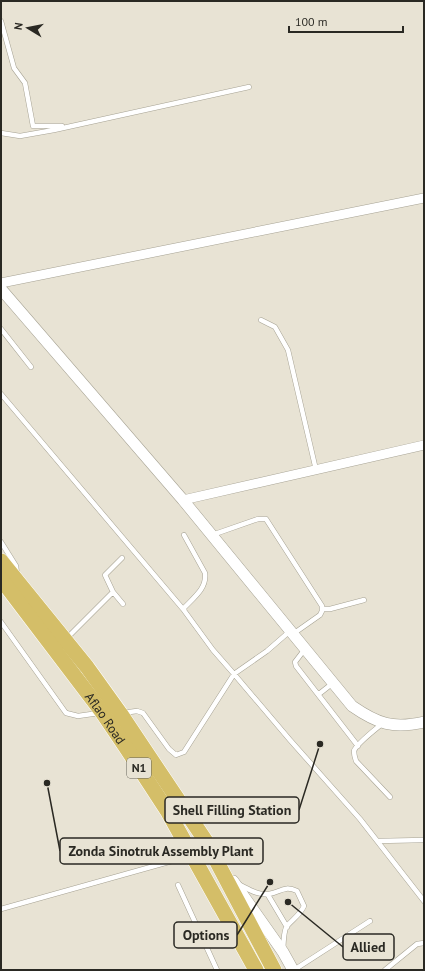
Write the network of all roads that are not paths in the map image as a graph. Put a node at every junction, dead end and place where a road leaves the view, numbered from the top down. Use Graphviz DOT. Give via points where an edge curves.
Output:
graph roads {
  1 [pos="1,21"];
  2 [pos="249,87"];
  3 [pos="70,126"];
  4 [pos="1,133"];
  5 [pos="424,198"];
  6 [pos="1,283"];
  7 [pos="1,289"];
  8 [pos="261,320"];
  9 [pos="1,329"];
  10 [pos="31,367"];
  11 [pos="1,394"];
  12 [pos="424,445"];
  13 [pos="316,470"];
  14 [pos="183,500"];
  15 [pos="184,535"];
  16 [pos="212,535"];
  17 [pos="1,542"];
  18 [pos="122,558"];
  19 [pos="1,561"];
  20 [pos="1,579"];
  21 [pos="18,581"];
  22 [pos="114,592"];
  23 [pos="364,600"];
  24 [pos="124,604"];
  25 [pos="183,609"];
  26 [pos="322,609"];
  27 [pos="1,622"];
  28 [pos="292,632"];
  29 [pos="65,640"];
  30 [pos="305,649"];
  31 [pos="234,674"];
  32 [pos="333,683"];
  33 [pos="318,694"];
  34 [pos="102,712"];
  35 [pos="120,713"];
  36 [pos="424,722"];
  37 [pos="383,723"];
  38 [pos="358,746"];
  39 [pos="390,797"];
  40 [pos="424,840"];
  41 [pos="378,841"];
  42 [pos="207,843"];
  43 [pos="193,855"];
  44 [pos="234,882"];
  45 [pos="178,885"];
  46 [pos="268,895"];
  47 [pos="424,901"];
  48 [pos="1,909"];
  49 [pos="370,921"];
  50 [pos="287,927"];
  51 [pos="424,943"];
  52 [pos="283,952"];
  53 [pos="217,970"];
  54 [pos="256,970"];
  55 [pos="274,970"];
  56 [pos="293,970"];
  57 [pos="385,970"];
  1 -- 3 [label="lane" via="14,68 25,83 33,126"];
  2 -- 3 [label="lane"];
  3 -- 4 [label="lane" via="20,136"];
  5 -- 6 [label="street"];
  7 -- 14 [label="street"];
  8 -- 13 [label="lane" via="275,327 288,350"];
  9 -- 10 [label="lane"];
  11 -- 25 [label="lane"];
  12 -- 13 [label="street"];
  13 -- 14 [label="street"];
  14 -- 16 [label="street"];
  15 -- 25 [label="lane" via="205,573 206,580 204,587"];
  16 -- 26 [label="lane" via="258,519 266,519"];
  16 -- 28 [label="street"];
  17 -- 21 [label="lane" via="16,566"];
  18 -- 22 [label="lane" via="105,574"];
  19 -- 21 [label="highway, Aflao Road / N1"];
  20 -- 34 [label="highway, Aflao Road / N1"];
  21 -- 29 [label="highway, Aflao Road / N1"];
  22 -- 24 [label="lane"];
  22 -- 29 [label="lane"];
  23 -- 26 [label="lane"];
  25 -- 31 [label="lane" via="212,650"];
  26 -- 28 [label="lane" via="320,615"];
  27 -- 34 [label="lane" via="66,713 78,716"];
  28 -- 30 [label="street"];
  28 -- 31 [label="lane"];
  29 -- 35 [label="highway, Aflao Road / N1"];
  30 -- 32 [label="street"];
  30 -- 33 [label="lane" via="296,658 296,666"];
  31 -- 35 [label="lane" via="184,752 176,755 143,713"];
  31 -- 41 [label="lane"];
  32 -- 33 [label="lane"];
  32 -- 37 [label="street" via="352,706"];
  33 -- 38 [label="lane"];
  34 -- 43 [label="highway, Aflao Road / N1"];
  35 -- 42 [label="highway, Aflao Road / N1"];
  36 -- 37 [label="street" via="400,726"];
  37 -- 38 [label="lane"];
  38 -- 39 [label="lane" via="354,750 356,761"];
  40 -- 41 [label="lane"];
  41 -- 47 [label="lane"];
  42 -- 44 [label="street, Aflao Road / N1"];
  42 -- 55 [label="highway, Aflao Road / N1"];
  43 -- 48 [label="lane"];
  43 -- 54 [label="highway, Aflao Road / N1"];
  44 -- 46 [label="lane" via="255,893"];
  44 -- 52 [label="street, Aflao Road / N1"];
  45 -- 53 [label="lane"];
  46 -- 50 [label="lane"];
  46 -- 50 [label="lane" via="291,888 297,891 304,906 302,912"];
  49 -- 56 [label="lane"];
  50 -- 52 [label="lane"];
  51 -- 57 [label="lane" via="417,944"];
  52 -- 56 [label="street, Aflao Road / N1"];
}
